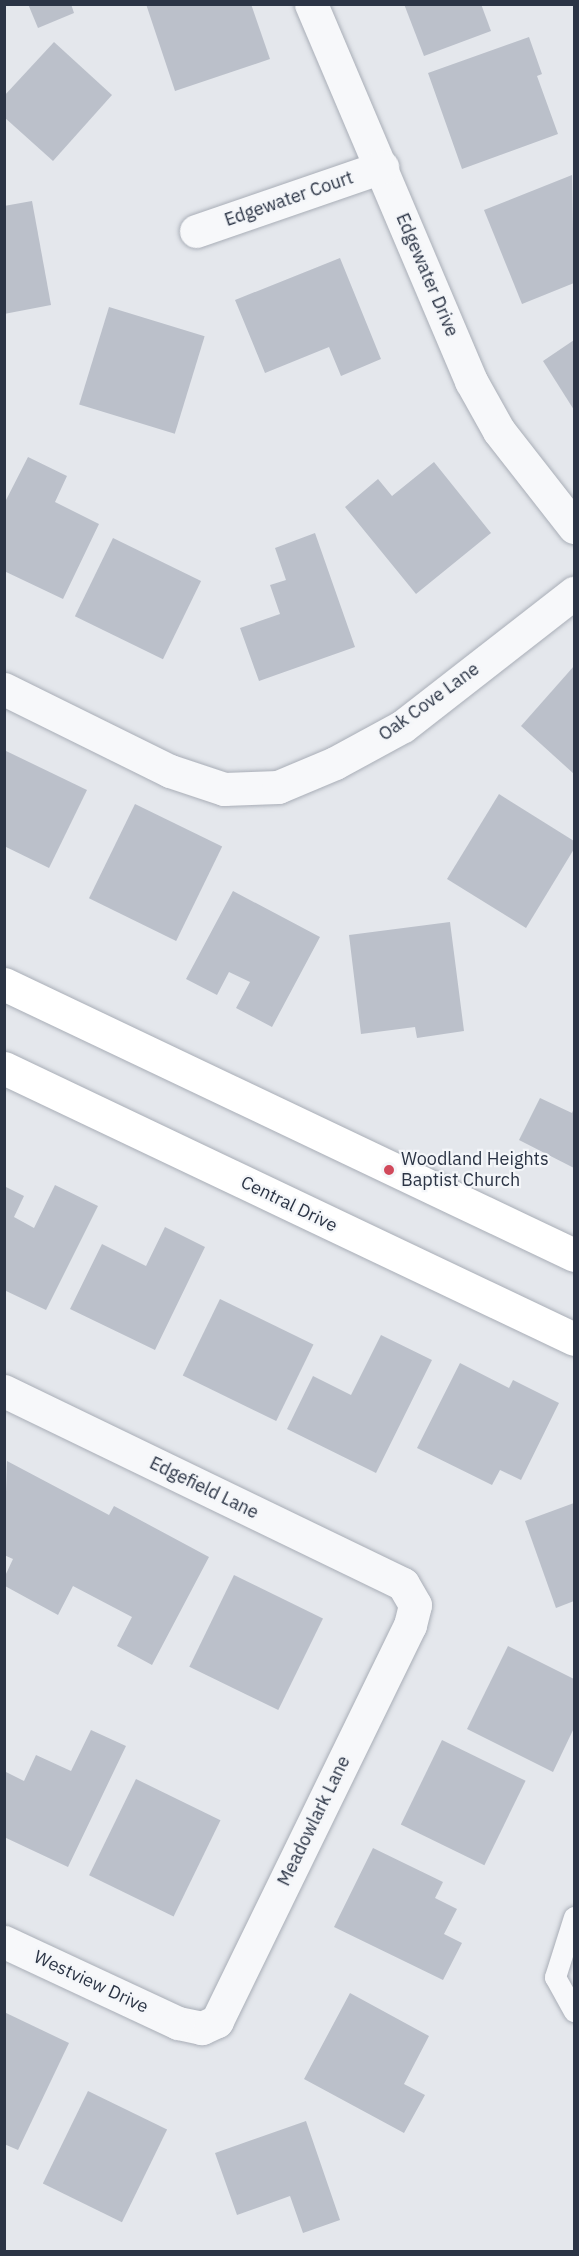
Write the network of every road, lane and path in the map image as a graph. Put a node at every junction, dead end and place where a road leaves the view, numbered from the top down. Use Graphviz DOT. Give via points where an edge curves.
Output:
graph roads {
  1 [pos="310,4"];
  2 [pos="382,167"];
  3 [pos="196,231"];
  4 [pos="574,527"];
  5 [pos="574,593"];
  6 [pos="4,689"];
  7 [pos="4,984"];
  8 [pos="4,1068"];
  9 [pos="574,1255"];
  10 [pos="574,1339"];
  11 [pos="4,1391"];
  12 [pos="403,1584"];
  13 [pos="574,1917"];
  14 [pos="4,1942"];
  15 [pos="574,2011"];
  16 [pos="178,2022"];
  1 -- 2 [label="street, Edgewater Drive"];
  2 -- 3 [label="street, Edgewater Court"];
  2 -- 4 [label="street, Edgewater Drive" via="471,381 499,431"];
  5 -- 6 [label="street, Oak Cove Lane" via="403,726 335,763 278,787 224,789 170,771"];
  7 -- 9 [label="main road"];
  8 -- 10 [label="main road, Central Drive"];
  11 -- 12 [label="street, Edgefield Lane"];
  12 -- 16 [label="street, Meadowlark Lane" via="415,1605 410,1625 217,2021 202,2028"];
  13 -- 15 [label="lane" via="555,1977"];
  14 -- 16 [label="street, Westview Drive"];
}
